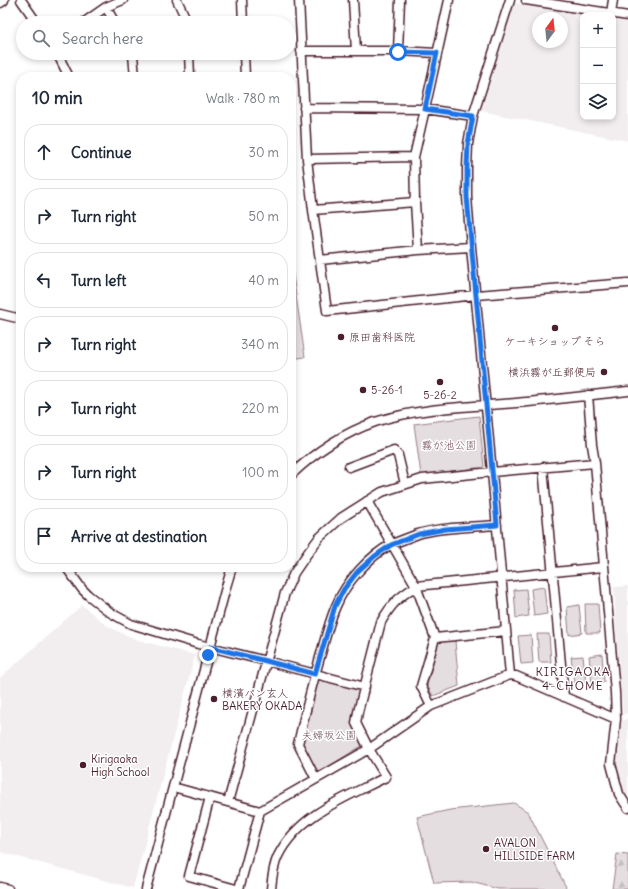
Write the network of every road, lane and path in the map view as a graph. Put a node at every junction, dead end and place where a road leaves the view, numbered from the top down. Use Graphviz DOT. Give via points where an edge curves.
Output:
graph roads {
  1 [pos="3,0"];
  2 [pos="21,0"];
  3 [pos="123,0"];
  4 [pos="177,0"];
  5 [pos="242,0"];
  6 [pos="299,0"];
  7 [pos="353,0"];
  8 [pos="400,0"];
  9 [pos="449,0"];
  10 [pos="510,0"];
  11 [pos="526,0"];
  12 [pos="613,0"];
  13 [pos="0,2"];
  14 [pos="561,3"];
  15 [pos="106,7"];
  16 [pos="605,12"];
  17 [pos="610,12"];
  18 [pos="616,14"];
  19 [pos="32,16"];
  20 [pos="93,16"];
  21 [pos="111,16"];
  22 [pos="185,16"];
  23 [pos="243,16"];
  24 [pos="628,16"];
  25 [pos="301,51"];
  26 [pos="356,51"];
  27 [pos="398,52"];
  28 [pos="437,53"];
  29 [pos="60,60"];
  30 [pos="133,60"];
  31 [pos="189,60"];
  32 [pos="244,60"];
  33 [pos="66,72"];
  34 [pos="135,72"];
  35 [pos="190,72"];
  36 [pos="245,72"];
  37 [pos="304,108"];
  38 [pos="425,109"];
  39 [pos="473,116"];
  40 [pos="414,157"];
  41 [pos="307,159"];
  42 [pos="415,202"];
  43 [pos="313,210"];
  44 [pos="471,246"];
  45 [pos="418,250"];
  46 [pos="320,260"];
  47 [pos="628,283"];
  48 [pos="476,295"];
  49 [pos="3,315"];
  50 [pos="16,318"];
  51 [pos="628,391"];
  52 [pos="588,395"];
  53 [pos="486,405"];
  54 [pos="595,463"];
  55 [pos="349,467"];
  56 [pos="543,468"];
  57 [pos="296,470"];
  58 [pos="492,472"];
  59 [pos="405,484"];
  60 [pos="367,501"];
  61 [pos="497,525"];
  62 [pos="391,545"];
  63 [pos="603,567"];
  64 [pos="296,570"];
  65 [pos="70,572"];
  66 [pos="230,572"];
  67 [pos="295,572"];
  68 [pos="553,572"];
  69 [pos="502,577"];
  70 [pos="416,586"];
  71 [pos="506,631"];
  72 [pos="435,638"];
  73 [pos="210,647"];
  74 [pos="266,661"];
  75 [pos="315,674"];
  76 [pos="510,675"];
  77 [pos="365,687"];
  78 [pos="564,697"];
  79 [pos="431,706"];
  80 [pos="616,719"];
  81 [pos="368,749"];
  82 [pos="316,779"];
  83 [pos="173,787"];
  84 [pos="210,797"];
  85 [pos="228,802"];
  86 [pos="628,808"];
  87 [pos="260,811"];
  88 [pos="0,887"];
  89 [pos="8,889"];
  90 [pos="146,889"];
  91 [pos="236,889"];
  92 [pos="239,889"];
  93 [pos="271,889"];
  1 -- 13 [label="main road"];
  2 -- 19 [label="street"];
  3 -- 15 [label="street"];
  4 -- 22 [label="street"];
  5 -- 23 [label="street"];
  6 -- 25 [label="street"];
  7 -- 26 [label="street"];
  8 -- 27 [label="street"];
  9 -- 28 [label="street"];
  10 -- 39 [label="street"];
  11 -- 14 [label="street"];
  12 -- 17 [label="street"];
  14 -- 16 [label="street"];
  15 -- 20 [label="street"];
  15 -- 21 [label="street"];
  18 -- 24 [label="street"];
  25 -- 26 [label="street"];
  25 -- 37 [label="street"];
  26 -- 27 [label="street"];
  27 -- 28 [label="street"];
  28 -- 38 [label="street"];
  29 -- 33 [label="street"];
  30 -- 34 [label="street"];
  31 -- 35 [label="street"];
  32 -- 36 [label="street"];
  37 -- 38 [label="street"];
  37 -- 41 [label="street"];
  38 -- 39 [label="street"];
  38 -- 40 [label="street"];
  39 -- 44 [label="street" via="467,168"];
  40 -- 41 [label="street"];
  40 -- 42 [label="street"];
  41 -- 43 [label="street"];
  42 -- 43 [label="street"];
  42 -- 45 [label="street"];
  43 -- 46 [label="street"];
  44 -- 45 [label="street"];
  44 -- 48 [label="street"];
  45 -- 46 [label="street"];
  46 -- 48 [label="street" via="327,311"];
  47 -- 48 [label="street"];
  48 -- 53 [label="street"];
  49 -- 50 [label="street"];
  51 -- 52 [label="street"];
  52 -- 53 [label="street"];
  52 -- 54 [label="street"];
  53 -- 57 [label="street" via="436,409 375,422 333,442"];
  53 -- 58 [label="street"];
  54 -- 56 [label="street"];
  54 -- 63 [label="street"];
  55 -- 59 [label="street" via="394,450 398,455"];
  56 -- 58 [label="street"];
  56 -- 68 [label="street"];
  58 -- 59 [label="street" via="422,479"];
  58 -- 61 [label="street"];
  59 -- 60 [label="street" via="382,492"];
  60 -- 62 [label="street"];
  60 -- 64 [label="street" via="341,518 319,538"];
  61 -- 62 [label="street" via="419,534"];
  61 -- 69 [label="street"];
  62 -- 70 [label="street"];
  62 -- 75 [label="street" via="358,571 344,589 335,606"];
  63 -- 68 [label="street"];
  63 -- 80 [label="street"];
  65 -- 73 [label="street" via="82,589 111,613 131,624"];
  66 -- 73 [label="street"];
  67 -- 74 [label="street" via="285,594"];
  68 -- 69 [label="street"];
  68 -- 78 [label="street"];
  69 -- 70 [label="street"];
  69 -- 71 [label="street"];
  70 -- 72 [label="street"];
  70 -- 77 [label="street" via="395,601 381,622"];
  71 -- 72 [label="street"];
  71 -- 76 [label="street"];
  72 -- 79 [label="street" via="421,686"];
  73 -- 74 [label="street"];
  73 -- 83 [label="street"];
  74 -- 75 [label="street"];
  74 -- 85 [label="street"];
  75 -- 77 [label="street"];
  75 -- 82 [label="street" via="298,744"];
  76 -- 78 [label="street"];
  76 -- 79 [label="street"];
  77 -- 81 [label="street" via="356,723"];
  78 -- 80 [label="street"];
  79 -- 81 [label="street"];
  80 -- 86 [label="street" via="611,764 619,794"];
  81 -- 82 [label="street"];
  81 -- 93 [label="street" via="386,777 314,815 297,830 278,857"];
  82 -- 87 [label="street"];
  83 -- 84 [label="street"];
  83 -- 90 [label="street"];
  84 -- 85 [label="street"];
  84 -- 91 [label="street" via="189,876"];
  85 -- 87 [label="street"];
  87 -- 92 [label="street"];
  88 -- 89 [label="street"];
}
